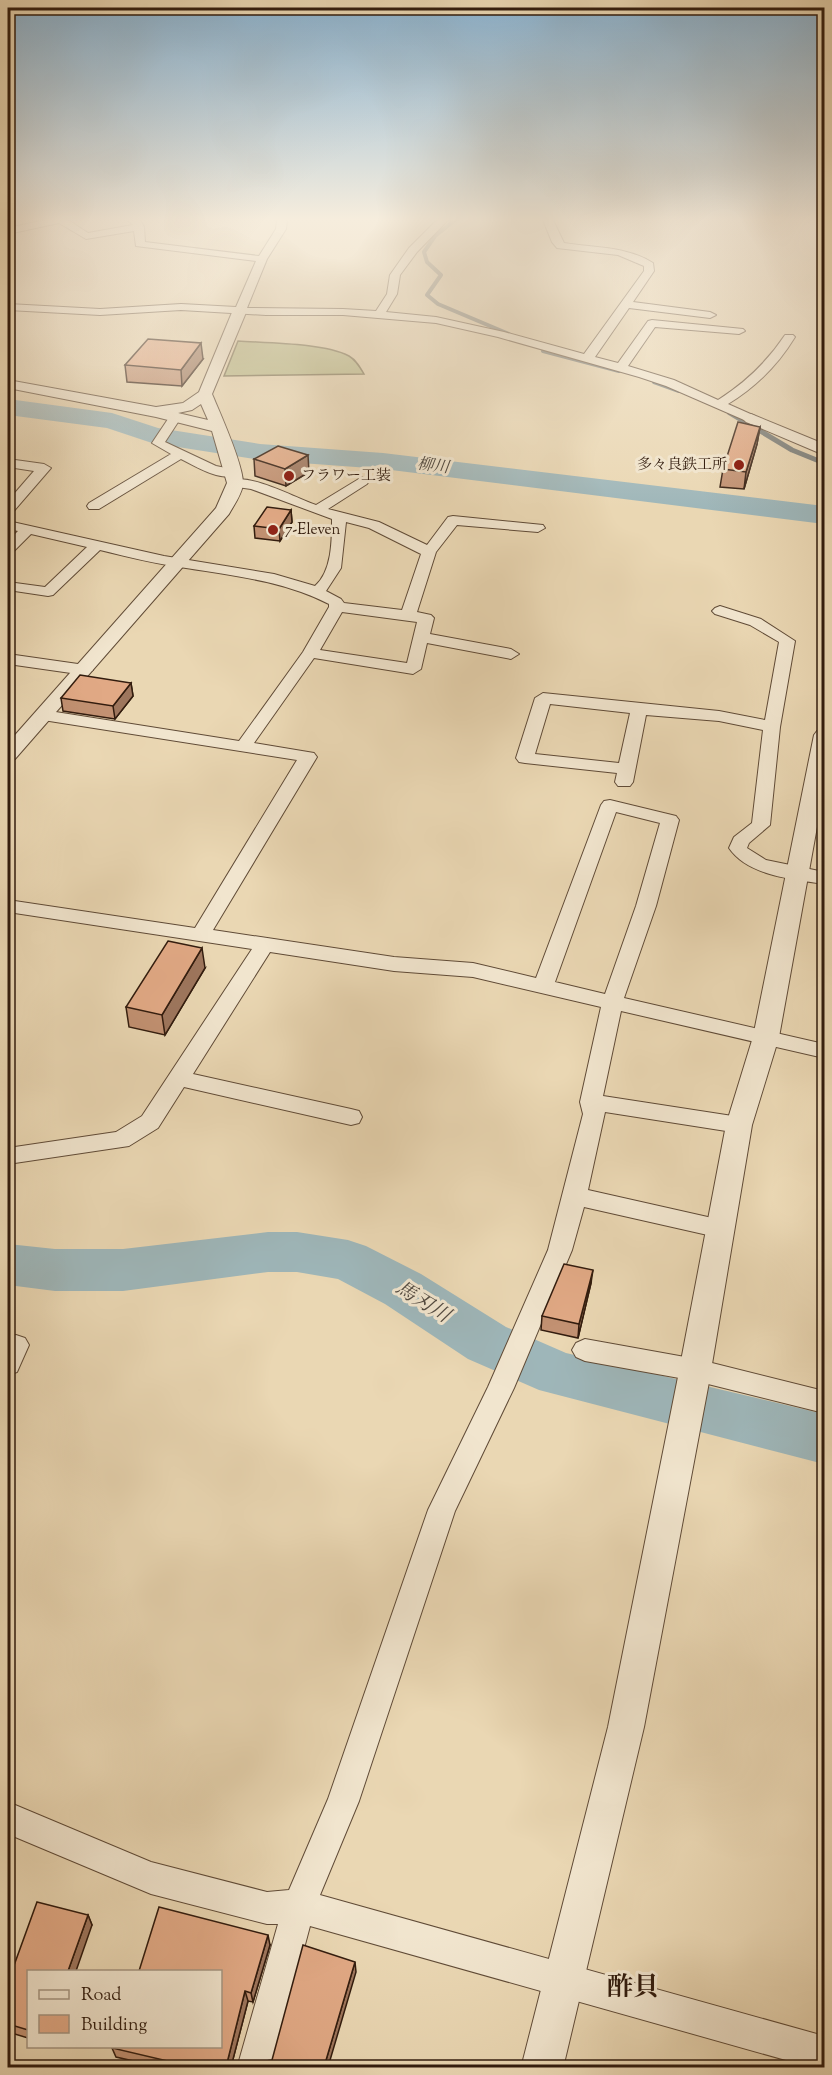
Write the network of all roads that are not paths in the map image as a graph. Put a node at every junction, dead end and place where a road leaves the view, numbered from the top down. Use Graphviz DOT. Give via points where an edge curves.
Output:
graph roads {
  1 [pos="237,317"];
  2 [pos="394,317"];
  3 [pos="618,317"];
  4 [pos="709,317"];
  5 [pos="702,328"];
  6 [pos="740,331"];
  7 [pos="789,337"];
  8 [pos="586,358"];
  9 [pos="621,368"];
  10 [pos="8,384"];
  11 [pos="205,394"];
  12 [pos="719,405"];
  13 [pos="156,412"];
  14 [pos="176,416"];
  15 [pos="751,419"];
  16 [pos="222,440"];
  17 [pos="825,450"];
  18 [pos="180,454"];
  19 [pos="8,462"];
  20 [pos="233,478"];
  21 [pos="362,481"];
  22 [pos="94,506"];
  23 [pos="8,509"];
  24 [pos="317,510"];
  25 [pos="339,517"];
  26 [pos="8,525"];
  27 [pos="538,528"];
  28 [pos="28,529"];
  29 [pos="98,544"];
  30 [pos="8,549"];
  31 [pos="429,552"];
  32 [pos="177,562"];
  33 [pos="8,586"];
  34 [pos="318,591"];
  35 [pos="337,607"];
  36 [pos="720,611"];
  37 [pos="408,616"];
  38 [pos="422,637"];
  39 [pos="310,653"];
  40 [pos="511,654"];
  41 [pos="8,659"];
  42 [pos="84,670"];
  43 [pos="639,709"];
  44 [pos="43,714"];
  45 [pos="772,727"];
  46 [pos="825,735"];
  47 [pos="244,746"];
  48 [pos="8,755"];
  49 [pos="797,872"];
  50 [pos="825,878"];
  51 [pos="8,906"];
  52 [pos="201,934"];
  53 [pos="265,945"];
  54 [pos="543,986"];
  55 [pos="613,1001"];
  56 [pos="766,1037"];
  57 [pos="825,1051"];
  58 [pos="178,1078"];
  59 [pos="591,1102"];
  60 [pos="351,1117"];
  61 [pos="739,1125"];
  62 [pos="8,1156"];
  63 [pos="575,1196"];
  64 [pos="722,1229"];
  65 [pos="585,1350"];
  66 [pos="694,1376"];
  67 [pos="825,1402"];
  68 [pos="8,1818"];
  69 [pos="300,1906"];
  70 [pos="564,1980"];
  71 [pos="825,2053"];
  72 [pos="254,2067"];
  73 [pos="542,2067"];
  1 -- 11 [label="street"];
  2 -- 8 [label="street" via="460,325"];
  3 -- 8 [label="street"];
  4 -- 5 [label="street"];
  5 -- 6 [label="street"];
  5 -- 9 [label="street" via="652,323"];
  7 -- 12 [label="street" via="783,350 744,389"];
  8 -- 9 [label="street"];
  9 -- 12 [label="street" via="670,383"];
  10 -- 13 [label="street"];
  11 -- 13 [label="street" via="188,407"];
  11 -- 16 [label="street"];
  12 -- 15 [label="street"];
  13 -- 14 [label="street"];
  14 -- 16 [label="street"];
  14 -- 18 [label="street" via="158,443"];
  15 -- 17 [label="street"];
  16 -- 20 [label="street"];
  18 -- 20 [label="street"];
  18 -- 22 [label="street"];
  19 -- 23 [label="street" via="44,468"];
  20 -- 24 [label="street"];
  20 -- 32 [label="street" via="231,496 223,510"];
  21 -- 24 [label="street"];
  24 -- 25 [label="street"];
  25 -- 31 [label="street" via="366,521"];
  25 -- 34 [label="street" via="339,548 326,586"];
  26 -- 28 [label="street"];
  27 -- 31 [label="street" via="453,520"];
  28 -- 29 [label="street"];
  28 -- 30 [label="street"];
  29 -- 32 [label="street"];
  29 -- 33 [label="street" via="48,592"];
  31 -- 37 [label="street"];
  32 -- 34 [label="street"];
  32 -- 42 [label="street"];
  34 -- 35 [label="street" via="336,602"];
  35 -- 37 [label="street"];
  35 -- 39 [label="street"];
  36 -- 45 [label="street" via="765,625 787,641"];
  37 -- 38 [label="street" via="426,618"];
  38 -- 39 [label="street" via="413,669"];
  38 -- 40 [label="street"];
  39 -- 47 [label="street"];
  41 -- 42 [label="street"];
  42 -- 44 [label="street"];
  43 -- 43 [label="street" via="543,698 525,758 625,776"];
  43 -- 45 [label="street" via="719,716"];
  44 -- 47 [label="street"];
  44 -- 48 [label="street"];
  45 -- 49 [label="street" via="761,825 740,841 738,848 760,865"];
  46 -- 49 [label="street"];
  47 -- 52 [label="street" via="308,757"];
  49 -- 50 [label="street"];
  49 -- 56 [label="street"];
  51 -- 52 [label="street"];
  52 -- 53 [label="street"];
  53 -- 54 [label="street" via="394,964 473,970"];
  53 -- 58 [label="street"];
  54 -- 55 [label="street"];
  54 -- 55 [label="street" via="610,805 670,820"];
  55 -- 56 [label="street"];
  55 -- 59 [label="street"];
  56 -- 57 [label="street"];
  56 -- 61 [label="street"];
  58 -- 60 [label="street"];
  58 -- 62 [label="street" via="150,1122 121,1140"];
  59 -- 61 [label="street"];
  59 -- 63 [label="street" via="594,1114"];
  61 -- 64 [label="street"];
  63 -- 64 [label="street"];
  63 -- 69 [label="street" via="560,1250 522,1340 442,1510 344,1801"];
  64 -- 66 [label="street"];
  65 -- 66 [label="street"];
  66 -- 67 [label="street"];
  66 -- 70 [label="street" via="626,1727"];
  68 -- 69 [label="street" via="151,1878 267,1908"];
  69 -- 70 [label="street"];
  69 -- 72 [label="street"];
  70 -- 71 [label="street"];
  70 -- 73 [label="street"];
}
